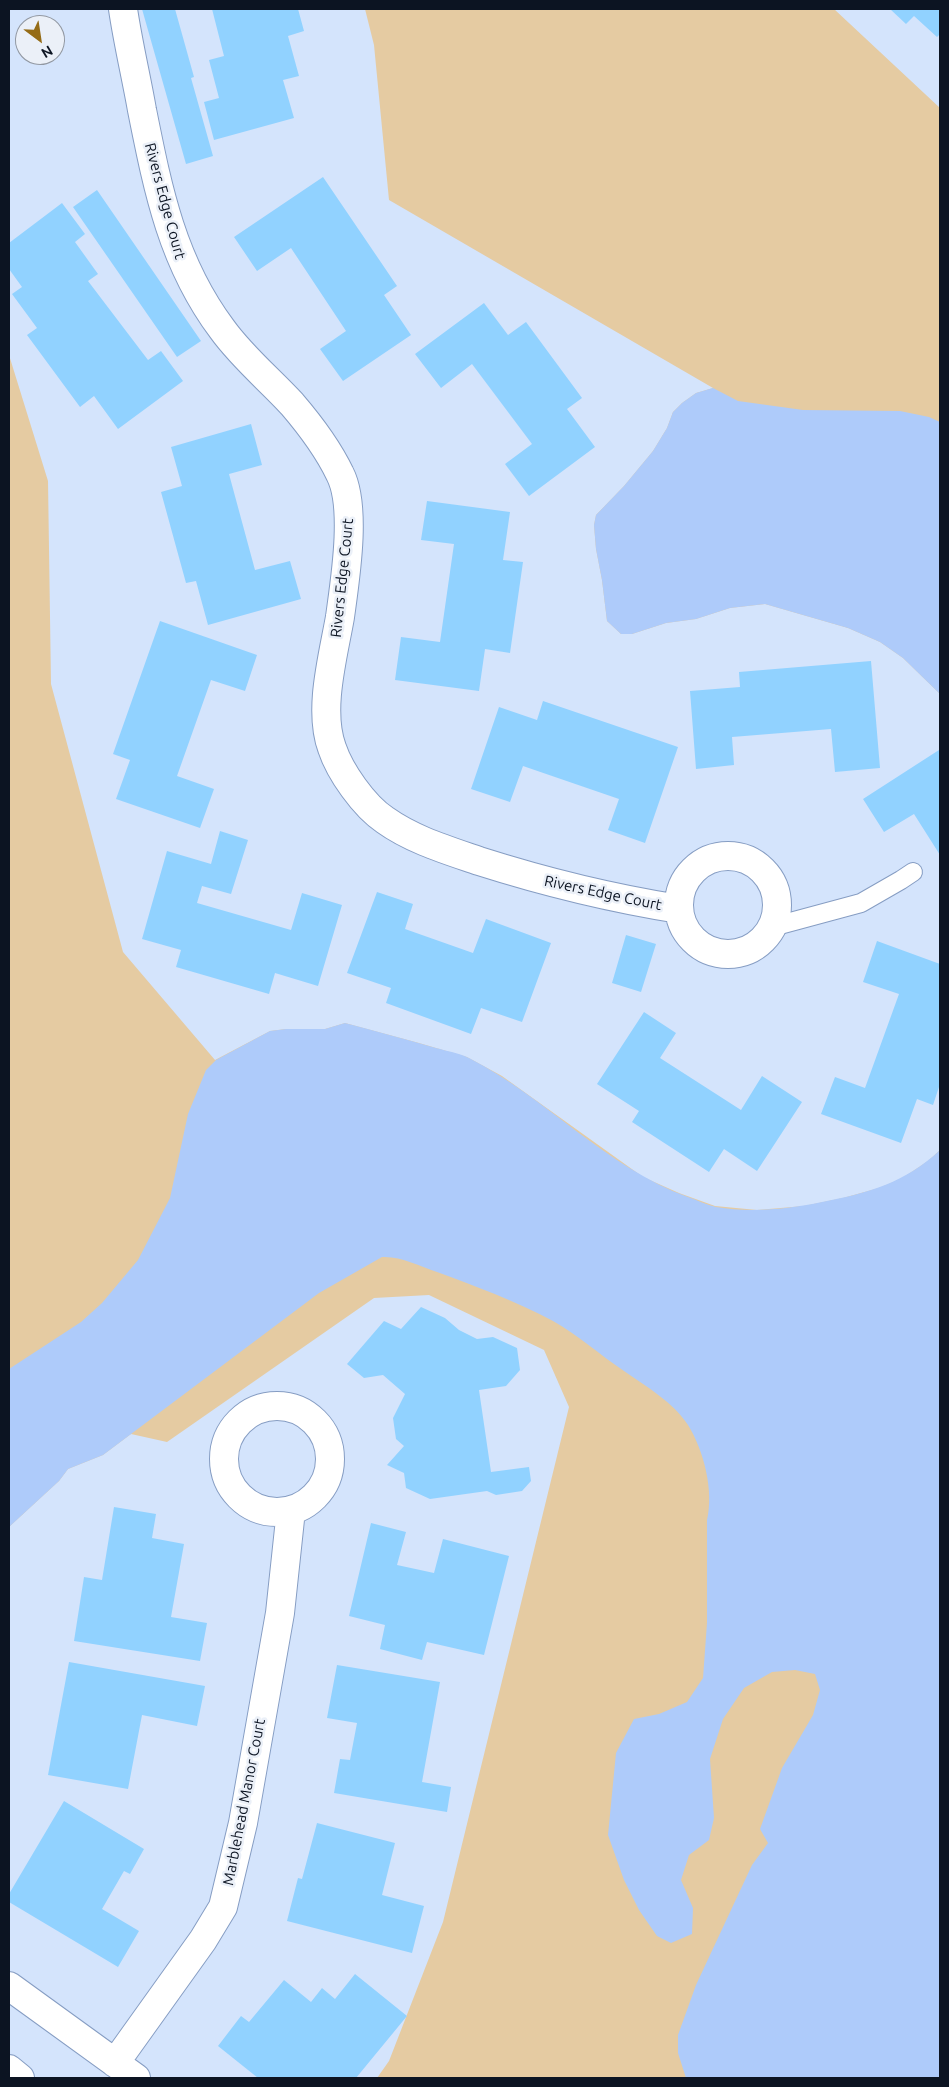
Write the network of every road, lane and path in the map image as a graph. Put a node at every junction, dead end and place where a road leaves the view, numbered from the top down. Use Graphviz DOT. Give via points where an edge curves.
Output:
graph roads {
  1 [pos="123,9"];
  2 [pos="913,872"];
  3 [pos="679,909"];
  4 [pos="772,926"];
  5 [pos="291,1510"];
  6 [pos="9,1986"];
  7 [pos="9,2069"];
  8 [pos="125,2071"];
  9 [pos="20,2078"];
  1 -- 3 [label="street, Rivers Edge Court" via="154,167 183,266 223,331 293,405 342,476 350,509 344,588 325,712 331,747 348,782 383,819 430,844 586,892"];
  2 -- 4 [label="lane" via="861,903"];
  3 -- 4 [label="street, Rivers Edge Court" via="691,938 718,953 734,954 750,949"];
  3 -- 4 [label="street, Rivers Edge Court" via="680,893 698,866 713,858 746,859 770,880 776,895"];
  5 -- 8 [label="street, Marblehead Manor Court" via="280,1613 243,1823 223,1907"];
  6 -- 8 [label="street"];
  7 -- 9 [label="street"];
}
